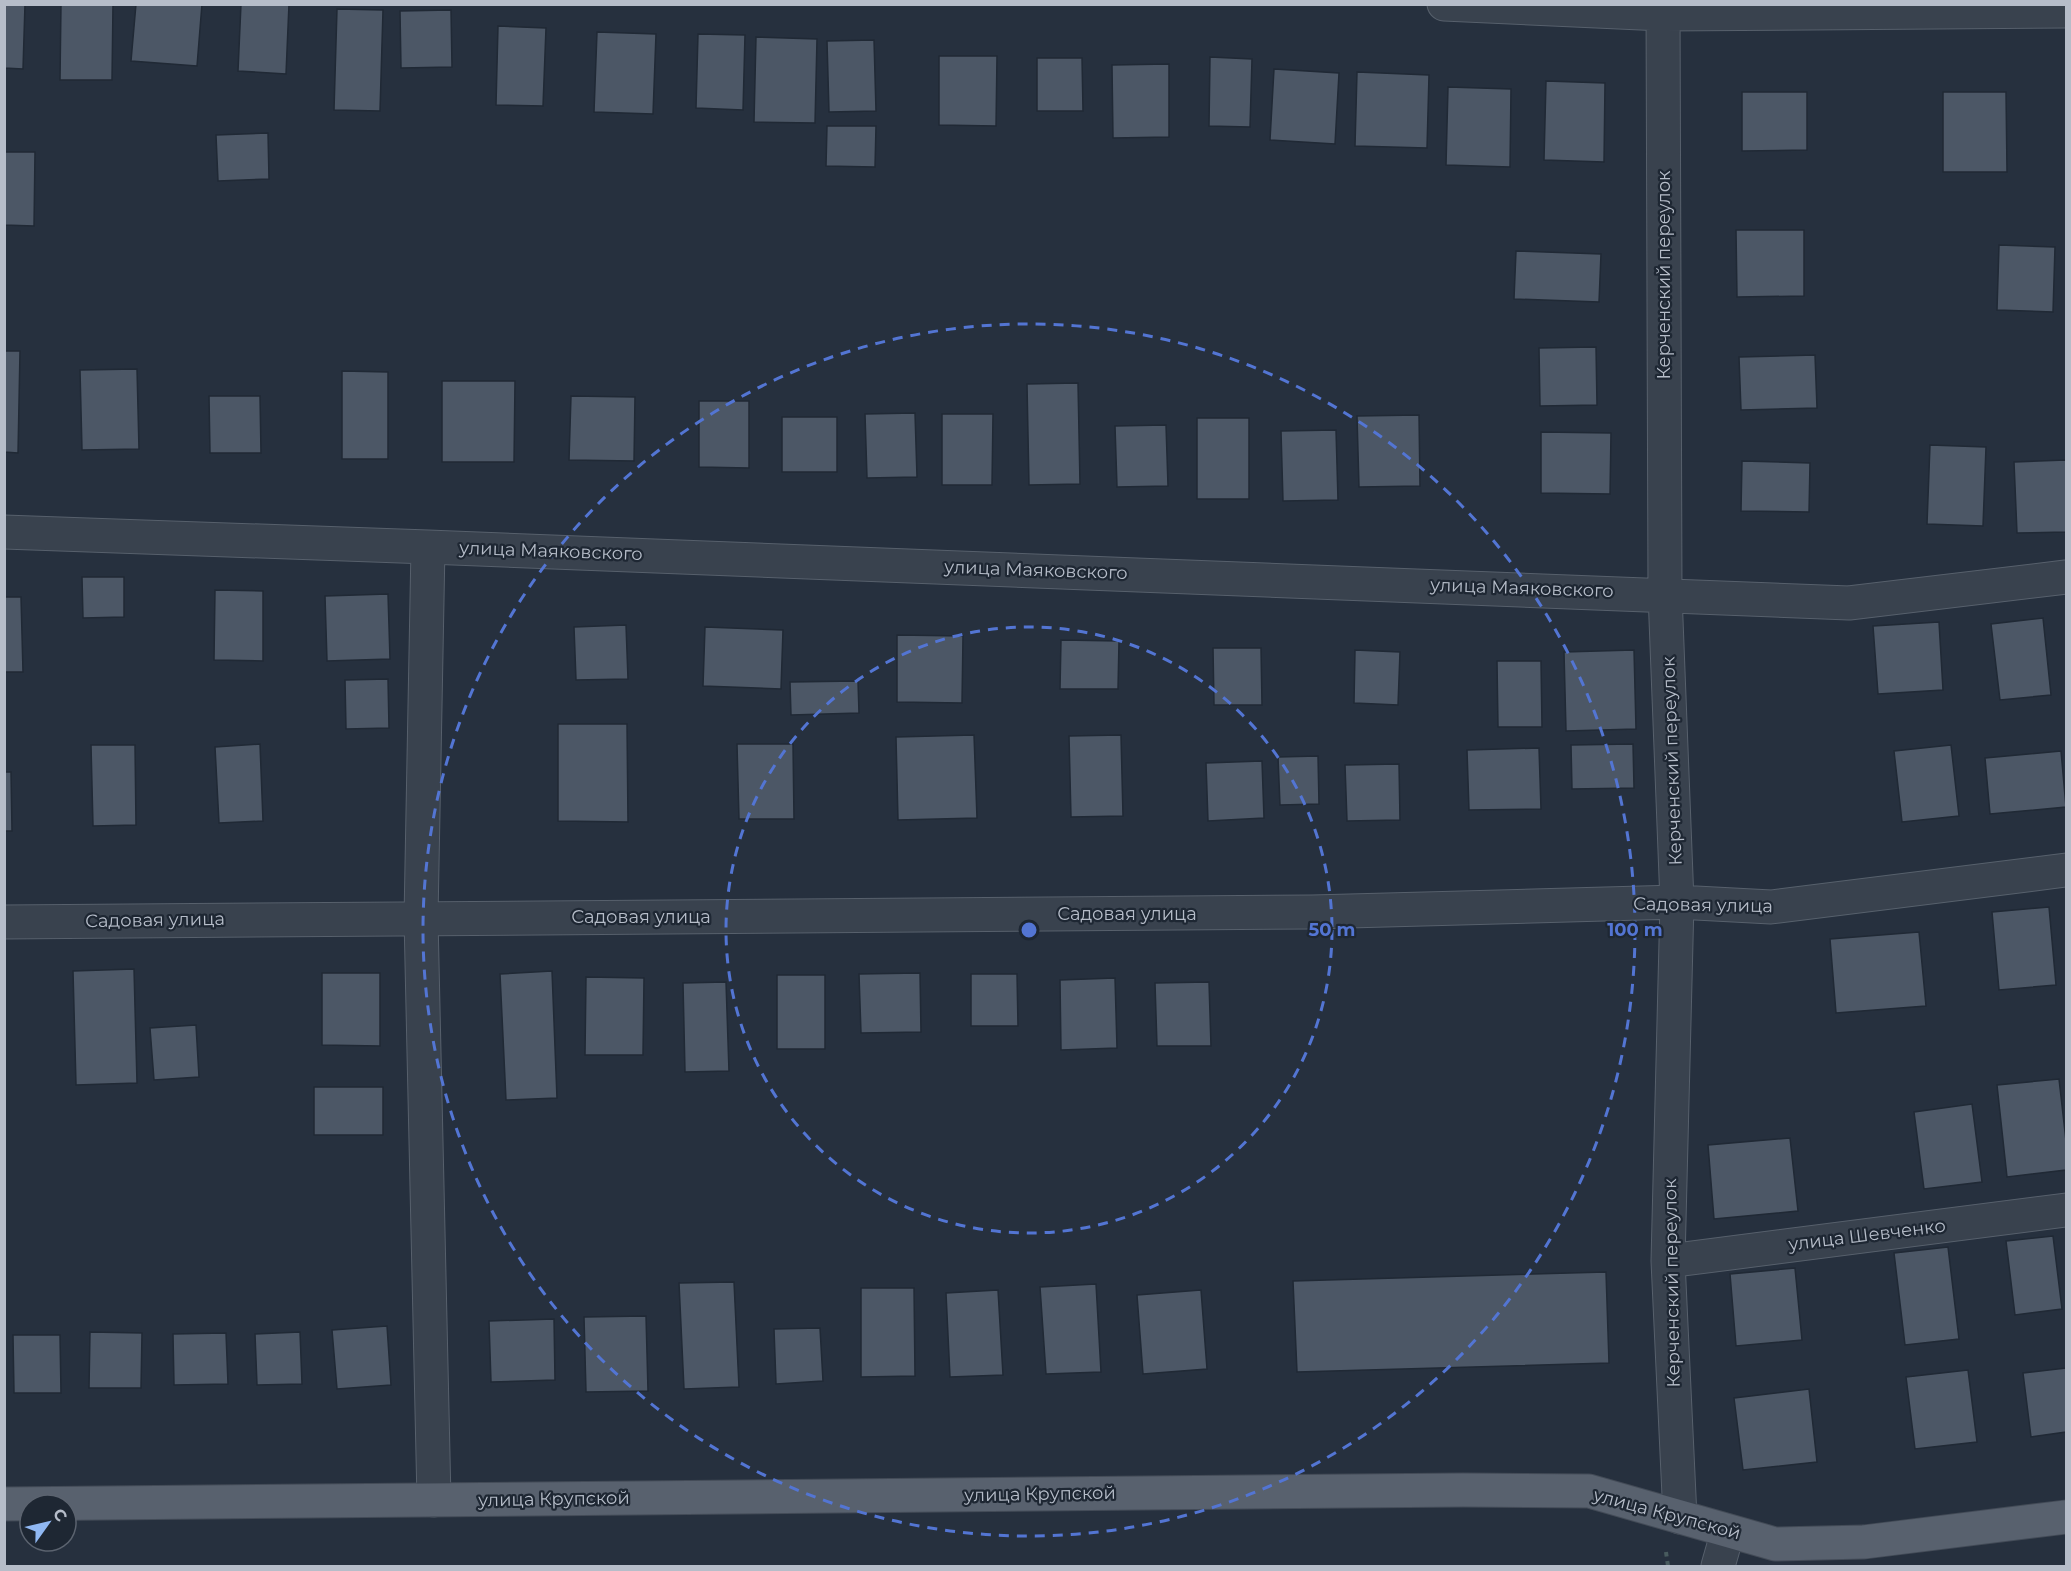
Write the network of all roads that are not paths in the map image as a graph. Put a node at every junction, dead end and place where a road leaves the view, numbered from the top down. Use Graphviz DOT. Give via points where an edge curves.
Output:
graph roads {
  1 [pos="1444,4"];
  2 [pos="1663,9"];
  3 [pos="2067,11"];
  4 [pos="4,532"];
  5 [pos="428,547"];
  6 [pos="2067,578"];
  7 [pos="1665,594"];
  8 [pos="2067,870"];
  9 [pos="1677,902"];
  10 [pos="421,918"];
  11 [pos="4,922"];
  12 [pos="2067,1210"];
  13 [pos="1668,1261"];
  14 [pos="434,1500"];
  15 [pos="4,1504"];
  16 [pos="1680,1517"];
  17 [pos="2067,1517"];
  18 [pos="1728,1531"];
  19 [pos="1718,1566"];
  1 -- 2 [label="street"];
  2 -- 3 [label="street"];
  2 -- 7 [label="street, Керченский переулок"];
  4 -- 5 [label="street, улица Маяковского"];
  5 -- 7 [label="street, улица Маяковского"];
  5 -- 10 [label="street"];
  6 -- 7 [label="street, улица Маяковского" via="1849,603"];
  7 -- 9 [label="street, Керченский переулок"];
  8 -- 9 [label="street, Садовая улица" via="1771,907"];
  9 -- 10 [label="street, Садовая улица" via="1312,912"];
  9 -- 13 [label="street, Керченский переулок"];
  10 -- 11 [label="street, Садовая улица"];
  10 -- 14 [label="street"];
  12 -- 13 [label="street, улица Шевченко"];
  13 -- 16 [label="street, Керченский переулок"];
  14 -- 15 [label="main road, улица Крупской"];
  14 -- 16 [label="main road, улица Крупской" via="1589,1491"];
  16 -- 18 [label="main road, улица Крупской"];
  17 -- 18 [label="main road, улица Крупской" via="1864,1542 1775,1544"];
  18 -- 19 [label="street"];
}
